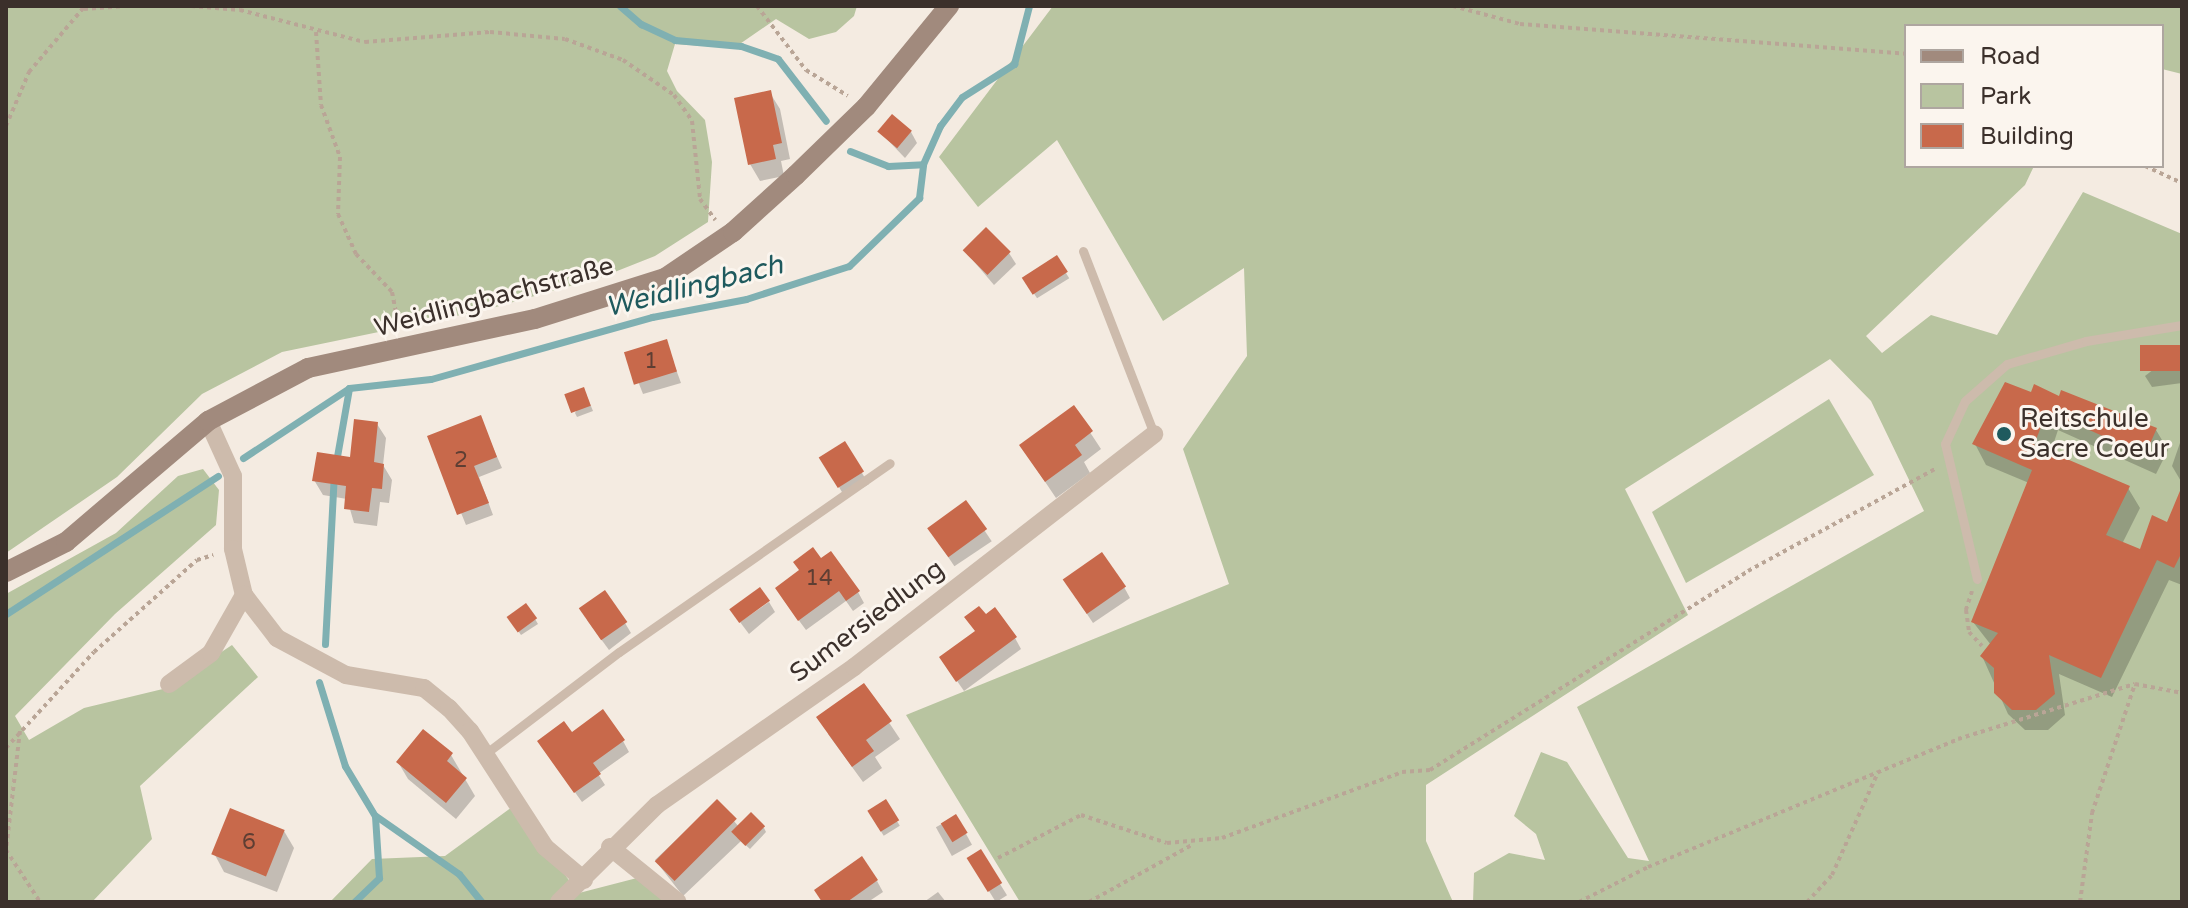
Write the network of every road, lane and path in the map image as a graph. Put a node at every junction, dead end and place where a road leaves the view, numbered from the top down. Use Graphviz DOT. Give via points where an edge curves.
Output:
graph roads {
  1 [pos="123,6"];
  2 [pos="191,6"];
  3 [pos="757,6"];
  4 [pos="949,6"];
  5 [pos="1453,6"];
  6 [pos="84,8"];
  7 [pos="316,31"];
  8 [pos="1904,54"];
  9 [pos="866,107"];
  10 [pos="6,126"];
  11 [pos="2149,168"];
  12 [pos="2182,183"];
  13 [pos="733,232"];
  14 [pos="1083,251"];
  15 [pos="2182,325"];
  16 [pos="404,350"];
  17 [pos="208,421"];
  18 [pos="1154,434"];
  19 [pos="1949,461"];
  20 [pos="890,463"];
  21 [pos="233,549"];
  22 [pos="6,572"];
  23 [pos="1977,579"];
  24 [pos="244,595"];
  25 [pos="1982,646"];
  26 [pos="169,684"];
  27 [pos="2135,684"];
  28 [pos="2182,693"];
  29 [pos="20,729"];
  30 [pos="6,748"];
  31 [pos="485,754"];
  32 [pos="1878,772"];
  33 [pos="1194,843"];
  34 [pos="610,847"];
  35 [pos="998,858"];
  36 [pos="584,880"];
  37 [pos="40,902"];
  38 [pos="559,902"];
  39 [pos="678,902"];
  40 [pos="1089,902"];
  41 [pos="1579,902"];
  42 [pos="1807,902"];
  43 [pos="2080,902"];
  1 -- 6 [label="path"];
  2 -- 7 [label="path" via="240,10"];
  3 -- 9 [label="path" via="806,70"];
  4 -- 9 [label="main road, Weidlingbachstraße"];
  5 -- 8 [label="path" via="1520,24"];
  6 -- 10 [label="path" via="29,72"];
  7 -- 13 [label="path" via="365,42 490,32 535,36 565,39 623,60 674,95 692,121 700,199 714,220"];
  7 -- 16 [label="path" via="321,105 340,157 338,214 356,254 392,292"];
  9 -- 13 [label="main road, Weidlingbachstraße"];
  11 -- 12 [label="path"];
  13 -- 16 [label="main road, Weidlingbachstraße" via="665,278 535,319"];
  14 -- 18 [label="lane"];
  15 -- 19 [label="lane" via="2086,341 2007,364 1965,401 1945,444"];
  16 -- 17 [label="main road, Weidlingbachstraße" via="308,368"];
  17 -- 21 [label="street" via="233,476"];
  17 -- 22 [label="main road, Weidlingbachstraße" via="66,542"];
  18 -- 34 [label="street, Sumersiedlung" via="854,667 657,805"];
  19 -- 23 [label="lane"];
  19 -- 33 [label="path" via="1748,571 1430,770 1402,772 1280,820"];
  20 -- 31 [label="lane" via="619,652"];
  21 -- 24 [label="street"];
  21 -- 29 [label="path" via="197,560 94,652 40,714"];
  23 -- 25 [label="path" via="1966,610 1969,632"];
  24 -- 26 [label="street" via="211,653"];
  24 -- 31 [label="street" via="277,638 346,675 424,688 449,708"];
  27 -- 28 [label="path"];
  27 -- 32 [label="path" via="1958,739"];
  27 -- 43 [label="path" via="2092,813"];
  29 -- 30 [label="path"];
  29 -- 37 [label="path" via="6,850"];
  31 -- 36 [label="street" via="545,847"];
  32 -- 41 [label="path" via="1648,867"];
  32 -- 42 [label="path" via="1832,875"];
  33 -- 35 [label="path" via="1167,843 1081,815"];
  33 -- 40 [label="path"];
  34 -- 36 [label="street, Sumersiedlung"];
  34 -- 39 [label="street"];
  36 -- 38 [label="street, Sumersiedlung"];
}
